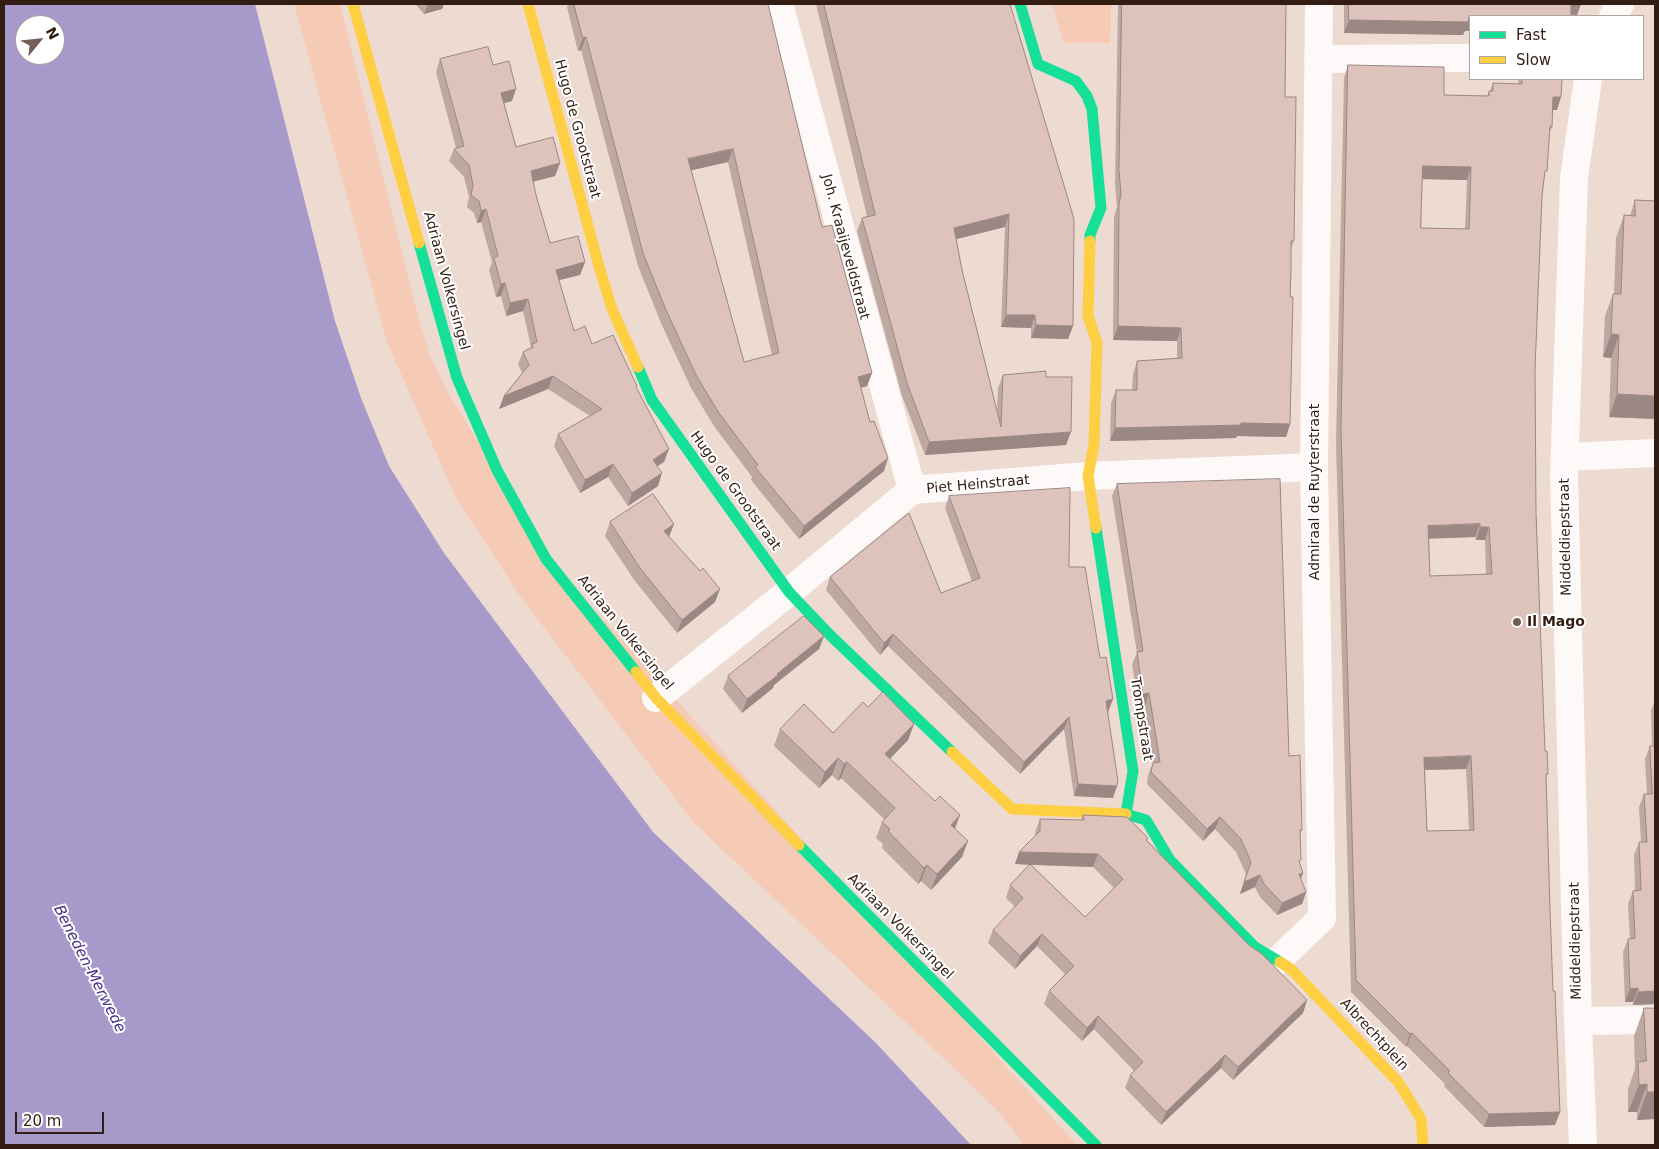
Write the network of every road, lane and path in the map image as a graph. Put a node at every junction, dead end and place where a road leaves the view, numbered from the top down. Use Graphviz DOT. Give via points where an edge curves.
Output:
graph roads {
  1 [pos="353,4"];
  2 [pos="528,4"];
  3 [pos="779,4"];
  4 [pos="1020,4"];
  5 [pos="1319,4"];
  6 [pos="1620,4"];
  7 [pos="1614,15"];
  8 [pos="1469,58"];
  9 [pos="1318,59"];
  10 [pos="1588,80"];
  11 [pos="1655,453"];
  12 [pos="1566,457"];
  13 [pos="1314,468"];
  14 [pos="1088,476"];
  15 [pos="912,490"];
  16 [pos="789,592"];
  17 [pos="656,698"];
  18 [pos="1126,814"];
  19 [pos="1277,961"];
  20 [pos="1655,1020"];
  21 [pos="1578,1021"];
  22 [pos="1096,1145"];
  23 [pos="1423,1145"];
  24 [pos="1583,1145"];
  1 -- 17 [label="street, Adriaan Volkersingel" via="457,378 497,470 546,559"];
  2 -- 16 [label="street, Hugo de Grootstraat" via="612,309 652,400"];
  3 -- 15 [label="street, Joh. Kraaijeveldstraat"];
  4 -- 14 [label="street, Trompstraat" via="1038,64 1076,81 1092,109 1101,208 1090,234 1088,316 1097,343 1094,444"];
  5 -- 9 [label="street, Admiraal de Ruyterstraat"];
  6 -- 7 [label="street"];
  8 -- 9 [label="street"];
  9 -- 13 [label="street, Admiraal de Ruyterstraat"];
  10 -- 12 [label="street, Middeldiepstraat" via="1574,178"];
  11 -- 12 [label="street"];
  12 -- 21 [label="street, Middeldiepstraat"];
  13 -- 14 [label="street, Piet Heinstraat"];
  13 -- 19 [label="street, Admiraal de Ruyterstraat" via="1322,918"];
  14 -- 15 [label="street, Piet Heinstraat"];
  14 -- 18 [label="street, Trompstraat" via="1133,771"];
  15 -- 16 [label="street, Piet Heinstraat"];
  16 -- 17 [label="street, Piet Heinstraat"];
  16 -- 18 [label="street, Hugo de Grootstraat" via="1012,808"];
  17 -- 22 [label="street, Adriaan Volkersingel" via="870,919"];
  18 -- 19 [label="street" via="1146,820 1170,860 1255,948"];
  19 -- 23 [label="street, Albrechtplein" via="1291,968 1398,1083 1421,1119"];
  20 -- 21 [label="street"];
  21 -- 24 [label="street, Middeldiepstraat"];
}
